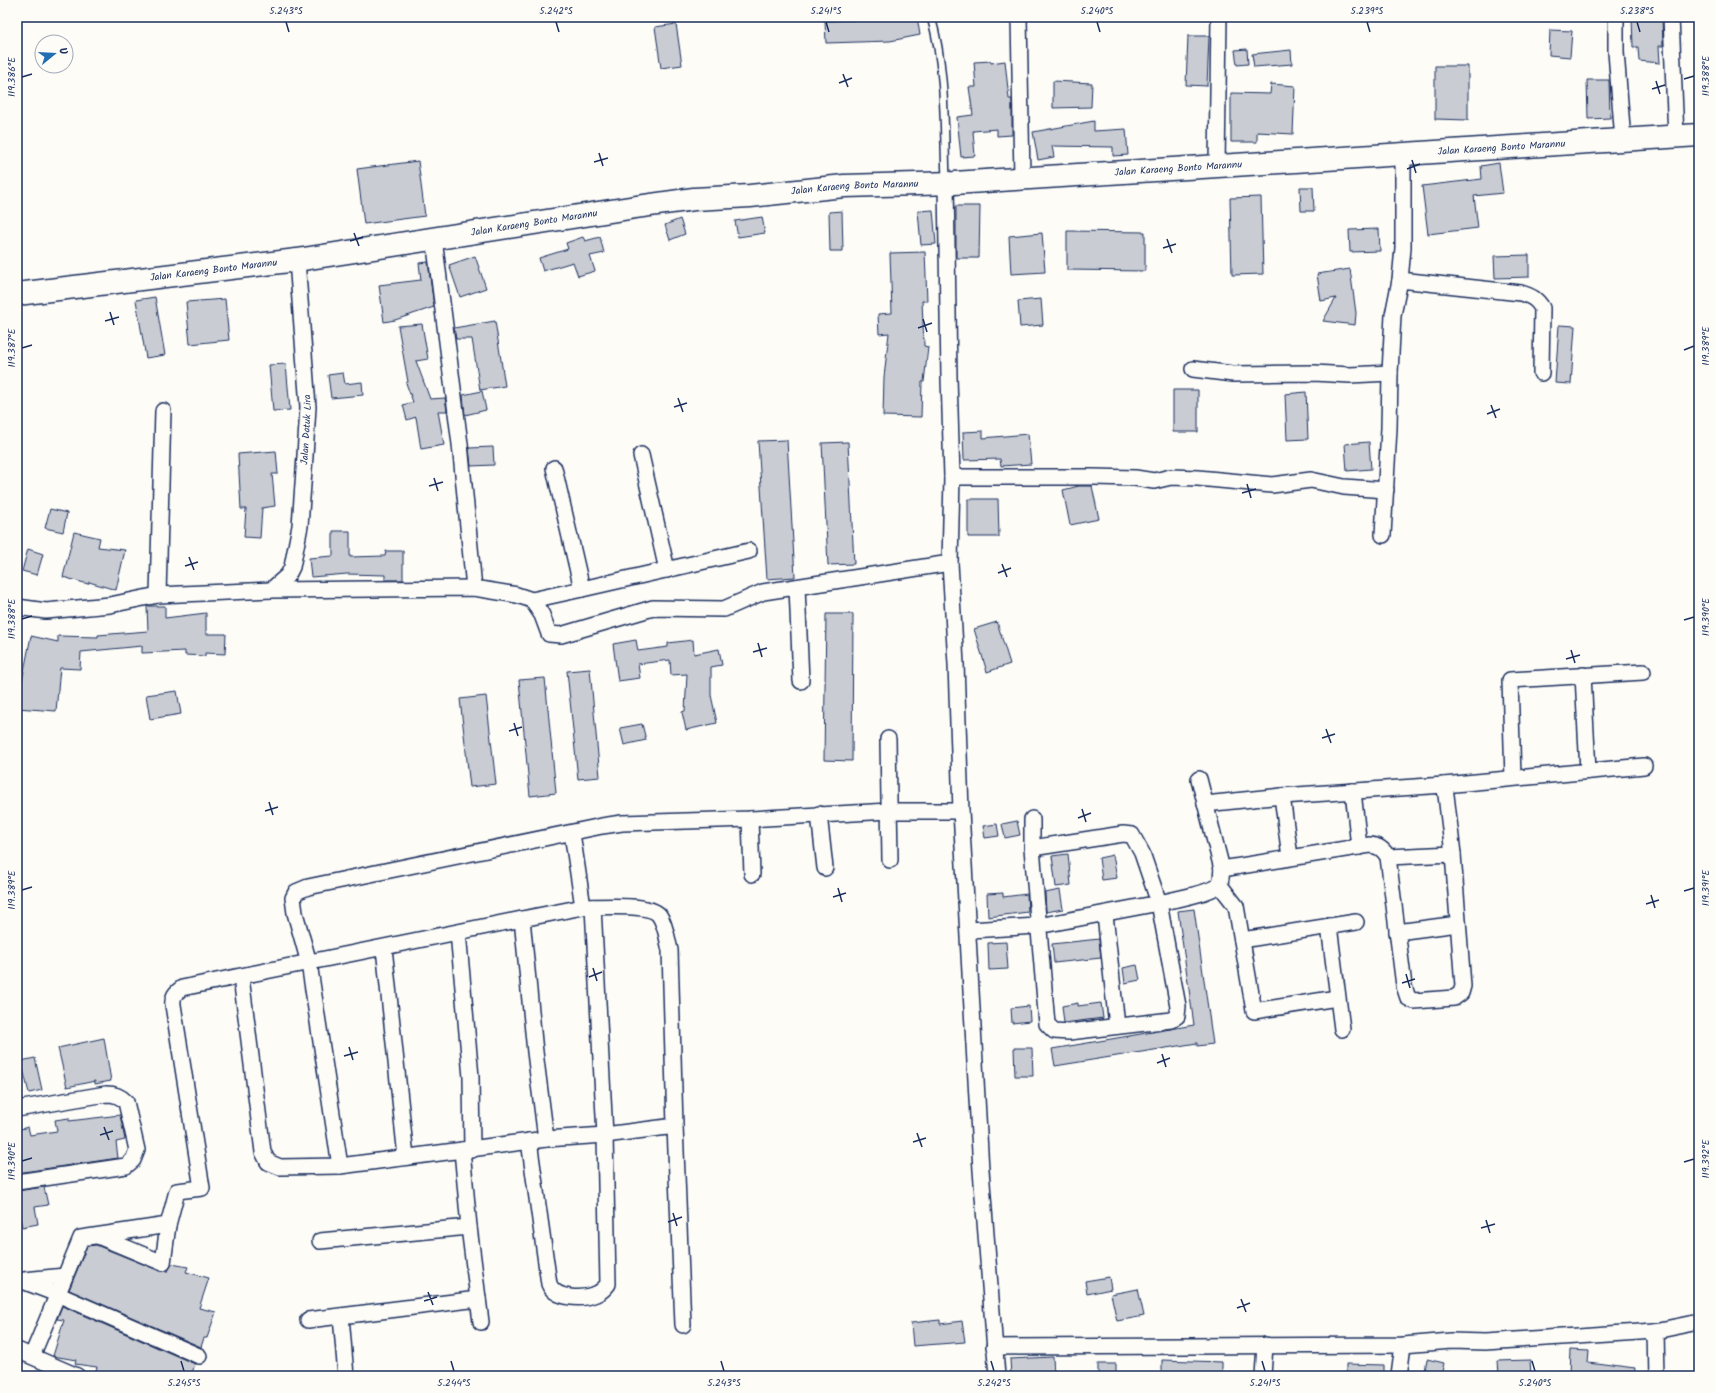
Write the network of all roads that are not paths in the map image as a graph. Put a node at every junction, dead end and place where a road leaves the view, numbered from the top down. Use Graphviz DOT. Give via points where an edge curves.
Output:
graph roads {
  1 [pos="931,17"];
  2 [pos="1019,17"];
  3 [pos="1219,17"];
  4 [pos="1616,17"];
  5 [pos="1671,17"];
  6 [pos="1699,135"];
  7 [pos="1676,137"];
  8 [pos="1623,140"];
  9 [pos="1402,154"];
  10 [pos="1216,166"];
  11 [pos="1022,178"];
  12 [pos="946,183"];
  13 [pos="434,239"];
  14 [pos="297,260"];
  15 [pos="1400,280"];
  16 [pos="17,294"];
  17 [pos="1193,369"];
  18 [pos="1390,373"];
  19 [pos="1541,373"];
  20 [pos="163,411"];
  21 [pos="641,455"];
  22 [pos="554,468"];
  23 [pos="952,477"];
  24 [pos="1386,490"];
  25 [pos="1383,535"];
  26 [pos="749,551"];
  27 [pos="950,563"];
  28 [pos="667,570"];
  29 [pos="796,587"];
  30 [pos="474,588"];
  31 [pos="582,589"];
  32 [pos="271,590"];
  33 [pos="158,595"];
  34 [pos="532,600"];
  35 [pos="17,607"];
  36 [pos="1643,672"];
  37 [pos="1583,675"];
  38 [pos="801,681"];
  39 [pos="888,739"];
  40 [pos="1644,766"];
  41 [pos="1588,771"];
  42 [pos="1514,778"];
  43 [pos="1199,779"];
  44 [pos="1444,785"];
  45 [pos="1353,791"];
  46 [pos="1282,796"];
  47 [pos="1205,804"];
  48 [pos="889,811"];
  49 [pos="961,811"];
  50 [pos="819,814"];
  51 [pos="750,819"];
  52 [pos="1032,819"];
  53 [pos="572,832"];
  54 [pos="1359,847"];
  55 [pos="1032,848"];
  56 [pos="1453,854"];
  57 [pos="1290,857"];
  58 [pos="1388,857"];
  59 [pos="890,860"];
  60 [pos="826,868"];
  61 [pos="1222,869"];
  62 [pos="752,874"];
  63 [pos="1219,884"];
  64 [pos="1159,903"];
  65 [pos="588,907"];
  66 [pos="1105,915"];
  67 [pos="522,919"];
  68 [pos="1356,922"];
  69 [pos="1458,924"];
  70 [pos="1038,926"];
  71 [pos="1329,926"];
  72 [pos="969,930"];
  73 [pos="458,932"];
  74 [pos="1397,932"];
  75 [pos="1242,940"];
  76 [pos="384,948"];
  77 [pos="310,963"];
  78 [pos="241,977"];
  79 [pos="1337,998"];
  80 [pos="1117,1026"];
  81 [pos="1342,1029"];
  82 [pos="17,1109"];
  83 [pos="675,1126"];
  84 [pos="605,1135"];
  85 [pos="546,1139"];
  86 [pos="529,1141"];
  87 [pos="467,1150"];
  88 [pos="406,1157"];
  89 [pos="340,1166"];
  90 [pos="17,1182"];
  91 [pos="168,1225"];
  92 [pos="469,1228"];
  93 [pos="97,1235"];
  94 [pos="320,1241"];
  95 [pos="65,1276"];
  96 [pos="19,1280"];
  97 [pos="58,1294"];
  98 [pos="478,1299"];
  99 [pos="341,1316"];
  100 [pos="308,1320"];
  101 [pos="481,1322"];
  102 [pos="1699,1322"];
  103 [pos="683,1325"];
  104 [pos="1655,1331"];
  105 [pos="1265,1345"];
  106 [pos="1403,1345"];
  107 [pos="994,1346"];
  108 [pos="17,1350"];
  109 [pos="32,1356"];
  110 [pos="199,1356"];
  111 [pos="77,1376"];
  112 [pos="346,1376"];
  113 [pos="997,1376"];
  114 [pos="1262,1376"];
  115 [pos="1399,1376"];
  116 [pos="1656,1376"];
  1 -- 12 [label="lane" via="938,43 940,65"];
  2 -- 11 [label="street"];
  3 -- 10 [label="street"];
  4 -- 8 [label="street"];
  5 -- 7 [label="street"];
  6 -- 7 [label="main road, Jalan Karaeng Bonto Marannu"];
  7 -- 8 [label="main road, Jalan Karaeng Bonto Marannu"];
  8 -- 9 [label="main road, Jalan Karaeng Bonto Marannu"];
  9 -- 10 [label="main road, Jalan Karaeng Bonto Marannu"];
  9 -- 15 [label="street" via="1403,248"];
  10 -- 11 [label="main road, Jalan Karaeng Bonto Marannu"];
  11 -- 12 [label="main road, Jalan Karaeng Bonto Marannu"];
  12 -- 13 [label="main road, Jalan Karaeng Bonto Marannu" via="844,186 694,199"];
  12 -- 23 [label="street"];
  13 -- 14 [label="main road, Jalan Karaeng Bonto Marannu"];
  13 -- 30 [label="street" via="460,444"];
  14 -- 16 [label="main road, Jalan Karaeng Bonto Marannu"];
  14 -- 32 [label="street, Jalan Datuk Lira" via="308,407 306,456 300,526 293,562 288,575"];
  15 -- 18 [label="street" via="1393,315"];
  15 -- 19 [label="street" via="1531,296 1542,308"];
  17 -- 18 [label="street" via="1233,374"];
  18 -- 24 [label="street"];
  20 -- 33 [label="street"];
  21 -- 28 [label="street"];
  22 -- 31 [label="street"];
  23 -- 24 [label="street" via="1093,477 1154,481 1185,477 1272,485 1311,480 1344,487"];
  23 -- 27 [label="street"];
  24 -- 25 [label="street"];
  26 -- 28 [label="street"];
  27 -- 29 [label="street"];
  27 -- 49 [label="street"];
  28 -- 31 [label="street"];
  29 -- 34 [label="street" via="756,594 724,609 653,608 561,635 549,634 542,615"];
  29 -- 38 [label="street"];
  30 -- 32 [label="street"];
  30 -- 34 [label="street"];
  31 -- 34 [label="street"];
  32 -- 33 [label="street"];
  33 -- 35 [label="street" via="66,610 46,611"];
  36 -- 37 [label="street"];
  37 -- 41 [label="street"];
  37 -- 42 [label="street" via="1510,680"];
  39 -- 48 [label="street"];
  40 -- 41 [label="street"];
  41 -- 42 [label="street"];
  42 -- 44 [label="street"];
  43 -- 47 [label="street"];
  44 -- 45 [label="street"];
  44 -- 56 [label="street"];
  45 -- 46 [label="street"];
  45 -- 54 [label="street"];
  46 -- 47 [label="street"];
  46 -- 57 [label="street"];
  47 -- 61 [label="street"];
  48 -- 49 [label="street"];
  48 -- 50 [label="street"];
  48 -- 59 [label="street"];
  49 -- 72 [label="street"];
  50 -- 51 [label="street"];
  50 -- 60 [label="street"];
  51 -- 53 [label="street" via="622,823"];
  51 -- 62 [label="street"];
  52 -- 55 [label="street"];
  53 -- 65 [label="street"];
  53 -- 77 [label="street" via="308,887 296,892 292,898"];
  54 -- 57 [label="street"];
  54 -- 58 [label="street" via="1379,846"];
  55 -- 64 [label="street" via="1123,834 1132,835 1142,853"];
  55 -- 70 [label="street"];
  56 -- 58 [label="street"];
  56 -- 69 [label="street"];
  57 -- 61 [label="street"];
  58 -- 74 [label="street"];
  61 -- 63 [label="street"];
  63 -- 64 [label="street" via="1209,890"];
  63 -- 75 [label="street" via="1236,906"];
  64 -- 66 [label="street"];
  64 -- 80 [label="street" via="1178,1006 1177,1016 1171,1020"];
  65 -- 67 [label="street"];
  65 -- 83 [label="street" via="650,909 658,914 663,923 670,950"];
  65 -- 84 [label="street"];
  66 -- 70 [label="street"];
  66 -- 80 [label="street"];
  67 -- 73 [label="street"];
  67 -- 85 [label="street"];
  68 -- 71 [label="street"];
  69 -- 74 [label="street"];
  69 -- 74 [label="street" via="1462,986 1461,993 1454,998 1414,1001 1408,998"];
  70 -- 72 [label="street"];
  70 -- 80 [label="street" via="1047,1024 1050,1029 1069,1032"];
  71 -- 75 [label="street"];
  71 -- 79 [label="street"];
  72 -- 107 [label="street" via="981,1170"];
  73 -- 76 [label="street"];
  73 -- 87 [label="street" via="471,1077"];
  75 -- 79 [label="street" via="1254,1011"];
  76 -- 77 [label="street"];
  76 -- 88 [label="street"];
  77 -- 78 [label="street"];
  77 -- 89 [label="street"];
  78 -- 89 [label="street" via="263,1152 268,1162 280,1167"];
  78 -- 91 [label="street" via="182,988 177,991 173,1000 202,1188 177,1191"];
  79 -- 81 [label="street"];
  82 -- 90 [label="street" via="115,1094 126,1102 137,1150 133,1160 126,1166"];
  83 -- 84 [label="street"];
  83 -- 103 [label="street"];
  84 -- 85 [label="street"];
  84 -- 86 [label="street" via="608,1284 602,1291 590,1296 563,1296 551,1289 549,1284"];
  85 -- 86 [label="street"];
  86 -- 87 [label="street"];
  87 -- 88 [label="street"];
  87 -- 92 [label="street"];
  88 -- 89 [label="street"];
  91 -- 93 [label="street"];
  91 -- 93 [label="street" via="163,1263"];
  92 -- 94 [label="street"];
  92 -- 98 [label="street"];
  93 -- 95 [label="street" via="81,1238"];
  95 -- 96 [label="street"];
  95 -- 97 [label="street"];
  96 -- 97 [label="street"];
  97 -- 109 [label="street"];
  97 -- 110 [label="street"];
  98 -- 99 [label="street"];
  98 -- 101 [label="street"];
  99 -- 100 [label="street"];
  99 -- 112 [label="street"];
  102 -- 104 [label="street"];
  104 -- 106 [label="street"];
  104 -- 116 [label="street"];
  105 -- 106 [label="street"];
  105 -- 107 [label="street"];
  105 -- 114 [label="street"];
  106 -- 115 [label="street"];
  107 -- 113 [label="street"];
  108 -- 109 [label="street"];
  109 -- 111 [label="street"];
}
